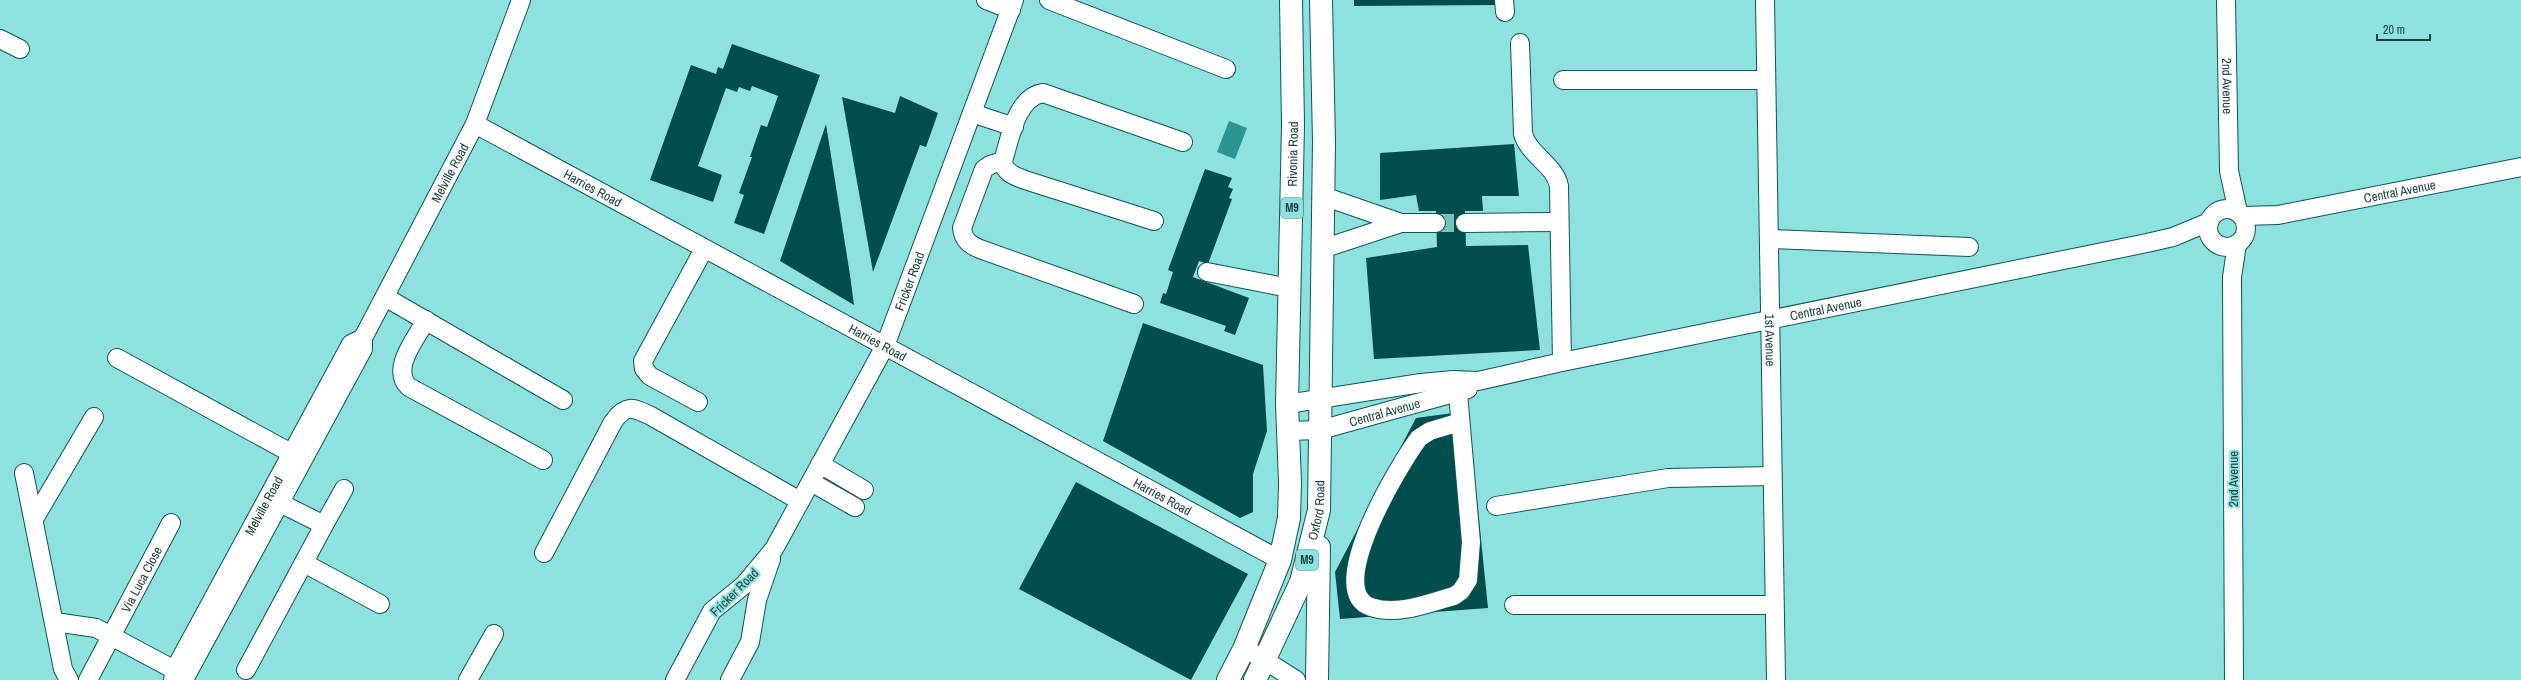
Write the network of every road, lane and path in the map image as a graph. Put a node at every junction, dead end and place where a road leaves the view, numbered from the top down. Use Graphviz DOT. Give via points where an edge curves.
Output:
graph roads {
  1 [pos="520,0"];
  2 [pos="986,0"];
  3 [pos="1049,0"];
  4 [pos="1291,0"];
  5 [pos="1321,0"];
  6 [pos="1765,0"];
  7 [pos="2226,0"];
  8 [pos="1013,5"];
  9 [pos="0,39"];
  10 [pos="1520,43"];
  11 [pos="20,49"];
  12 [pos="1226,69"];
  13 [pos="1563,80"];
  14 [pos="1766,80"];
  15 [pos="972,113"];
  16 [pos="475,124"];
  17 [pos="1014,127"];
  18 [pos="1183,142"];
  19 [pos="1003,161"];
  20 [pos="2521,167"];
  21 [pos="1323,196"];
  22 [pos="1154,221"];
  23 [pos="1559,222"];
  24 [pos="1401,223"];
  25 [pos="1436,223"];
  26 [pos="1465,223"];
  27 [pos="2228,227"];
  28 [pos="1769,238"];
  29 [pos="1969,247"];
  30 [pos="704,248"];
  31 [pos="1322,249"];
  32 [pos="1208,272"];
  33 [pos="1290,288"];
  34 [pos="385,296"];
  35 [pos="1134,304"];
  36 [pos="426,320"];
  37 [pos="1770,321"];
  38 [pos="363,338"];
  39 [pos="885,346"];
  40 [pos="116,358"];
  41 [pos="1562,362"];
  42 [pos="1478,381"];
  43 [pos="1458,393"];
  44 [pos="563,400"];
  45 [pos="1320,400"];
  46 [pos="698,402"];
  47 [pos="1287,404"];
  48 [pos="94,417"];
  49 [pos="1460,422"];
  50 [pos="1320,430"];
  51 [pos="1288,431"];
  52 [pos="291,453"];
  53 [pos="543,460"];
  54 [pos="820,464"];
  55 [pos="24,473"];
  56 [pos="1772,476"];
  57 [pos="810,482"];
  58 [pos="344,489"];
  59 [pos="864,490"];
  60 [pos="274,500"];
  61 [pos="800,501"];
  62 [pos="1496,506"];
  63 [pos="855,507"];
  64 [pos="1319,510"];
  65 [pos="34,519"];
  66 [pos="171,523"];
  67 [pos="324,525"];
  68 [pos="774,549"];
  69 [pos="544,553"];
  70 [pos="1280,560"];
  71 [pos="304,563"];
  72 [pos="380,604"];
  73 [pos="1514,605"];
  74 [pos="1774,605"];
  75 [pos="55,622"];
  76 [pos="494,634"];
  77 [pos="110,635"];
  78 [pos="1244,649"];
  79 [pos="1266,660"];
  80 [pos="246,670"];
  81 [pos="179,676"];
  82 [pos="69,680"];
  83 [pos="88,680"];
  84 [pos="468,680"];
  85 [pos="676,680"];
  86 [pos="730,680"];
  87 [pos="1228,680"];
  88 [pos="1255,680"];
  89 [pos="1296,680"];
  90 [pos="1317,680"];
  91 [pos="1776,680"];
  92 [pos="2234,680"];
  1 -- 16 [label="street, Melville Road"];
  2 -- 8 [label="street"];
  3 -- 12 [label="street"];
  4 -- 33 [label="main road, Rivonia Road / M9" via="1293,125"];
  5 -- 21 [label="main road, M9"];
  6 -- 14 [label="street, 1st Avenue"];
  7 -- 27 [label="street, 2nd Avenue"];
  8 -- 15 [label="street, Fricker Road"];
  9 -- 11 [label="street"];
  10 -- 23 [label="street" via="1523,134 1528,145 1558,180"];
  13 -- 14 [label="street"];
  14 -- 28 [label="street, 1st Avenue"];
  15 -- 17 [label="street"];
  15 -- 39 [label="street, Fricker Road"];
  16 -- 30 [label="street, Harries Road"];
  16 -- 34 [label="street, Melville Road"];
  17 -- 18 [label="street" via="1024,102 1029,97 1043,93"];
  17 -- 19 [label="street"];
  19 -- 22 [label="street" via="1003,167 1013,175"];
  19 -- 35 [label="street" via="990,165 980,177 962,228 962,236 980,249"];
  20 -- 27 [label="street, Central Avenue"];
  21 -- 24 [label="street"];
  21 -- 31 [label="main road, M9"];
  23 -- 26 [label="street"];
  23 -- 41 [label="street"];
  24 -- 25 [label="street"];
  24 -- 31 [label="street"];
  27 -- 37 [label="street, Central Avenue"];
  27 -- 92 [label="street, 2nd Avenue" via="2232,277"];
  28 -- 29 [label="street"];
  28 -- 37 [label="street, 1st Avenue"];
  30 -- 39 [label="street, Harries Road"];
  30 -- 46 [label="street" via="644,361 644,370 650,376"];
  31 -- 45 [label="main road, M9"];
  32 -- 33 [label="street"];
  33 -- 47 [label="main road, Rivonia Road / M9"];
  34 -- 36 [label="street"];
  34 -- 38 [label="street, Melville Road"];
  36 -- 44 [label="street"];
  36 -- 53 [label="street" via="403,362 401,369 404,382"];
  37 -- 41 [label="street, Central Avenue"];
  37 -- 56 [label="street, 1st Avenue"];
  38 -- 52 [label="street, Melville Road" via="351,344"];
  38 -- 60 [label="street, Melville Road" via="363,349"];
  39 -- 54 [label="street, Fricker Road"];
  39 -- 70 [label="street, Harries Road"];
  40 -- 52 [label="street"];
  41 -- 42 [label="street, Central Avenue"];
  42 -- 43 [label="street, Central Avenue" via="1470,389"];
  42 -- 45 [label="street, Central Avenue" via="1466,379 1421,383"];
  43 -- 49 [label="street"];
  43 -- 50 [label="street, Central Avenue"];
  45 -- 47 [label="street, Central Avenue"];
  45 -- 50 [label="main road, Oxford Road / M9"];
  47 -- 51 [label="main road, Oxford Road / M9"];
  48 -- 65 [label="street"];
  49 -- 49 [label="street" via="1471,542 1468,580 1454,596 1398,610 1369,606 1359,599 1354,589 1354,580 1362,544 1373,519 1419,438 1430,431"];
  50 -- 51 [label="street, Central Avenue"];
  50 -- 64 [label="main road, Oxford Road / M9"];
  51 -- 70 [label="main road, Oxford Road / M9" via="1289,518"];
  52 -- 60 [label="street, Melville Road"];
  54 -- 57 [label="street, Fricker Road"];
  54 -- 59 [label="street"];
  55 -- 65 [label="street"];
  56 -- 62 [label="street" via="1668,478"];
  56 -- 74 [label="street, 1st Avenue"];
  57 -- 61 [label="street, Fricker Road"];
  57 -- 63 [label="street"];
  58 -- 67 [label="street"];
  60 -- 67 [label="street"];
  60 -- 81 [label="street, Melville Road"];
  61 -- 68 [label="street, Fricker Road"];
  61 -- 69 [label="street" via="651,416 628,408 620,412 613,422"];
  64 -- 79 [label="main road, Oxford Road / M9" via="1301,582"];
  64 -- 90 [label="main road"];
  65 -- 75 [label="street"];
  66 -- 77 [label="street, Via Luca Close"];
  67 -- 71 [label="street"];
  68 -- 85 [label="street, Fricker Road" via="744,585 712,611"];
  68 -- 86 [label="street, Fricker Road" via="757,600 753,633"];
  70 -- 78 [label="main road, Oxford Road / M9"];
  71 -- 72 [label="street"];
  71 -- 80 [label="street"];
  73 -- 74 [label="street"];
  74 -- 91 [label="street, 1st Avenue"];
  75 -- 77 [label="street" via="84,625"];
  75 -- 82 [label="street" via="63,669"];
  76 -- 84 [label="street"];
  77 -- 81 [label="street"];
  77 -- 83 [label="street, Via Luca Close"];
  78 -- 79 [label="street"];
  78 -- 87 [label="main road, Oxford Road / M9"];
  79 -- 88 [label="main road, Oxford Road / M9"];
  79 -- 89 [label="street"];
}
